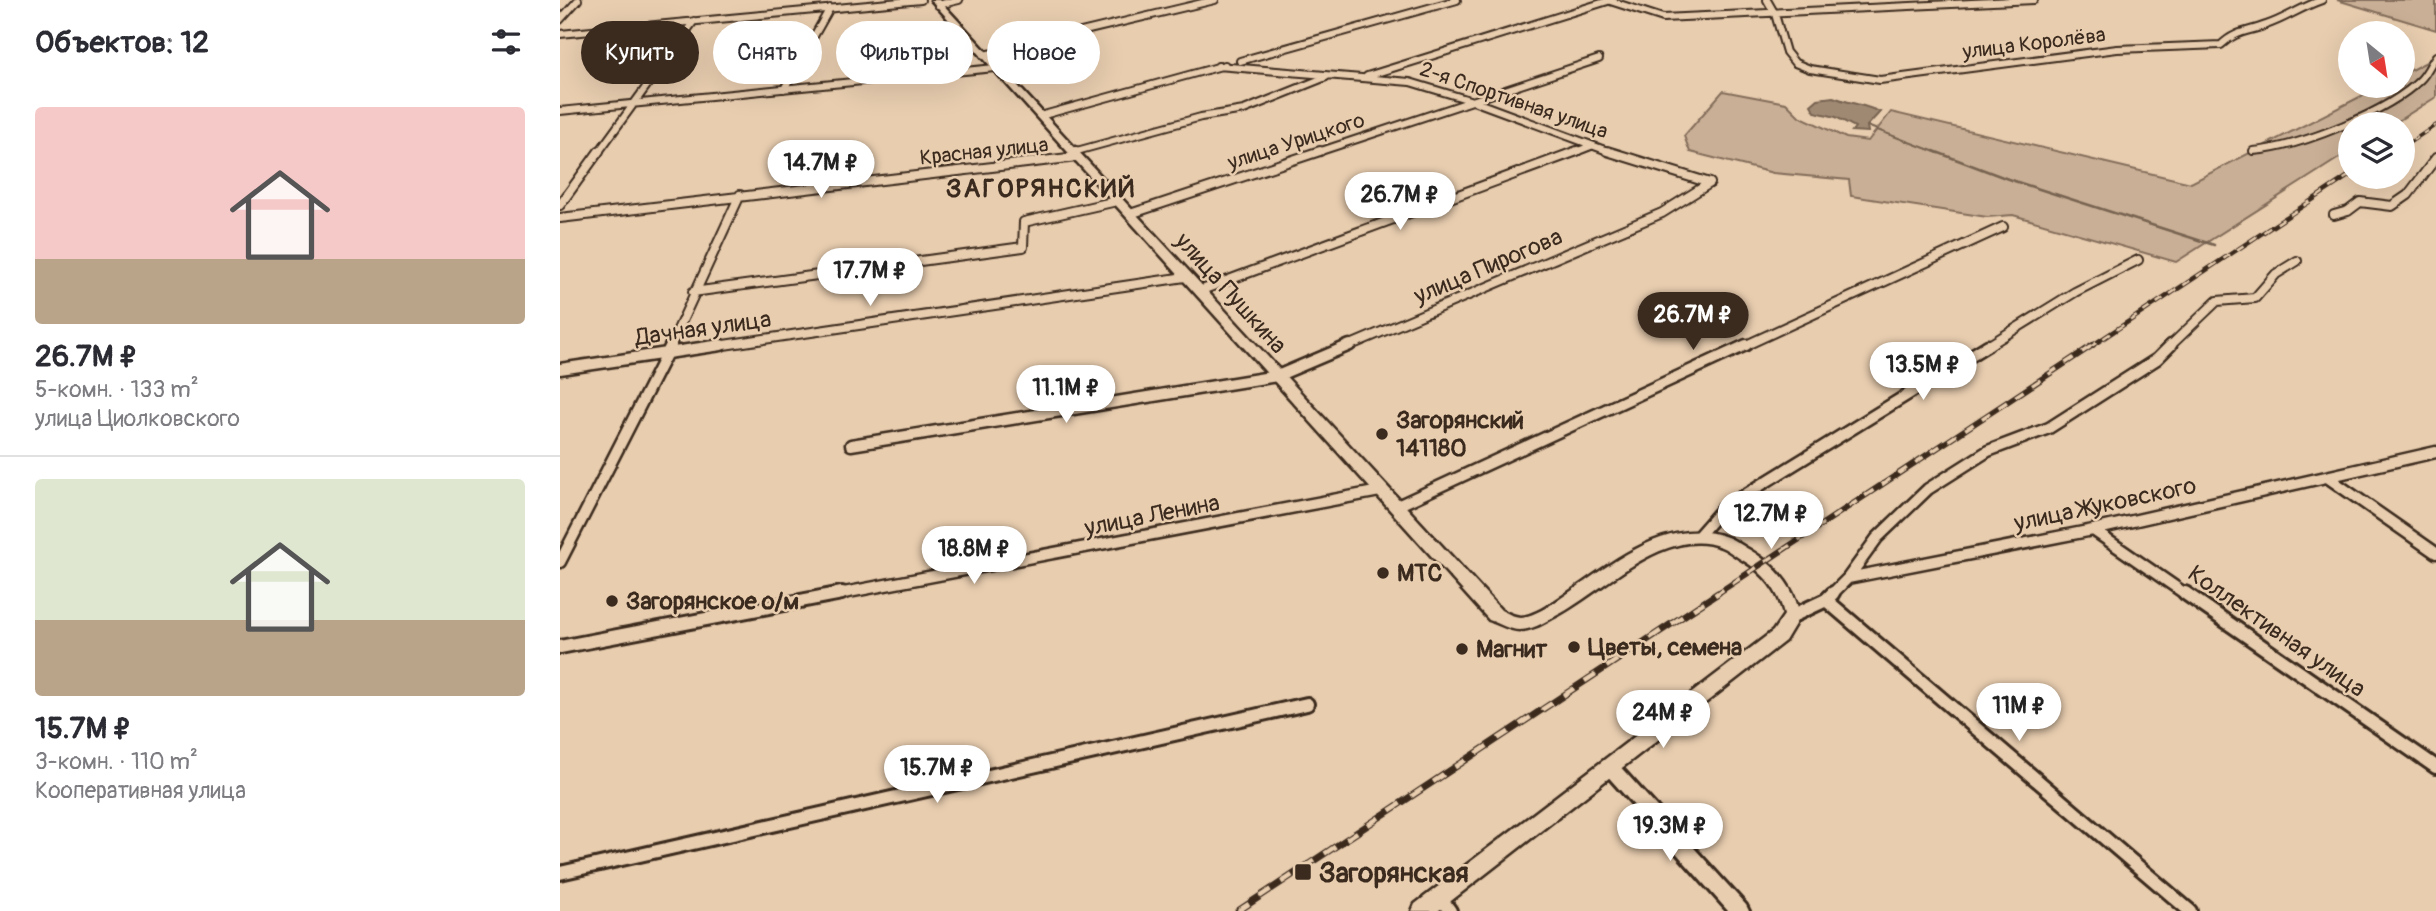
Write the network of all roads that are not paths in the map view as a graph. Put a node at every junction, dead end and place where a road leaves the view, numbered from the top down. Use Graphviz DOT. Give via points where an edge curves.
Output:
graph roads {
  1 [pos="578,0"];
  2 [pos="921,0"];
  3 [pos="959,0"];
  4 [pos="1214,0"];
  5 [pos="1457,0"];
  6 [pos="1608,0"];
  7 [pos="1767,0"];
  8 [pos="1977,0"];
  9 [pos="2034,0"];
  10 [pos="2322,0"];
  11 [pos="937,2"];
  12 [pos="1987,5"];
  13 [pos="830,8"];
  14 [pos="1775,14"];
  15 [pos="560,20"];
  16 [pos="694,20"];
  17 [pos="560,34"];
  18 [pos="984,55"];
  19 [pos="2436,56"];
  20 [pos="987,59"];
  21 [pos="1599,59"];
  22 [pos="1240,61"];
  23 [pos="987,69"];
  24 [pos="1329,76"];
  25 [pos="1367,76"];
  26 [pos="1010,84"];
  27 [pos="784,89"];
  28 [pos="1473,101"];
  29 [pos="636,103"];
  30 [pos="560,111"];
  31 [pos="1040,116"];
  32 [pos="1591,146"];
  33 [pos="2253,152"];
  34 [pos="1075,154"];
  35 [pos="2436,158"];
  36 [pos="1710,183"];
  37 [pos="740,195"];
  38 [pos="1117,201"];
  39 [pos="560,205"];
  40 [pos="1130,215"];
  41 [pos="2333,215"];
  42 [pos="560,218"];
  43 [pos="2003,227"];
  44 [pos="2138,260"];
  45 [pos="2297,261"];
  46 [pos="1185,277"];
  47 [pos="1199,291"];
  48 [pos="693,292"];
  49 [pos="667,353"];
  50 [pos="560,369"];
  51 [pos="1277,376"];
  52 [pos="851,444"];
  53 [pos="2436,452"];
  54 [pos="2327,477"];
  55 [pos="1380,491"];
  56 [pos="1395,507"];
  57 [pos="2094,530"];
  58 [pos="1700,534"];
  59 [pos="2436,553"];
  60 [pos="560,562"];
  61 [pos="1847,578"];
  62 [pos="1826,600"];
  63 [pos="1792,616"];
  64 [pos="560,647"];
  65 [pos="1307,704"];
  66 [pos="1610,767"];
  67 [pos="2436,767"];
  68 [pos="560,873"];
  69 [pos="1445,904"];
  70 [pos="1422,911"];
  71 [pos="1740,911"];
  72 [pos="2190,911"];
  1 -- 15 [label="street"];
  2 -- 13 [label="street"];
  3 -- 11 [label="street"];
  4 -- 18 [label="street"];
  5 -- 22 [label="street"];
  6 -- 14 [label="street" via="1663,18"];
  6 -- 25 [label="street"];
  7 -- 14 [label="street"];
  8 -- 12 [label="street"];
  9 -- 12 [label="street"];
  10 -- 14 [label="street, улица Королёва" via="2267,25 2232,34 2221,45 2117,49 1888,80 1795,64 1786,52"];
  11 -- 18 [label="main road, улица Пушкина"];
  12 -- 14 [label="street"];
  13 -- 16 [label="street"];
  13 -- 27 [label="street"];
  16 -- 17 [label="street"];
  16 -- 29 [label="street"];
  18 -- 20 [label="main road, улица Пушкина"];
  19 -- 33 [label="street" via="2421,79 2358,121"];
  21 -- 28 [label="street, улица Урицкого"];
  23 -- 27 [label="street"];
  24 -- 25 [label="street, 2-я Спортивная улица"];
  24 -- 31 [label="street, 2-я Спортивная улица" via="1222,65"];
  24 -- 34 [label="street, Красная улица" via="1244,110 1201,117"];
  25 -- 28 [label="street, 2-я Спортивная улица" via="1410,82"];
  26 -- 31 [label="main road, улица Пушкина"];
  27 -- 29 [label="street"];
  28 -- 32 [label="street, 2-я Спортивная улица"];
  28 -- 40 [label="street, улица Урицкого"];
  29 -- 30 [label="street"];
  29 -- 39 [label="street"];
  31 -- 34 [label="main road, улица Пушкина"];
  32 -- 36 [label="street, 2-я Спортивная улица"];
  32 -- 47 [label="street"];
  34 -- 37 [label="street, Красная улица"];
  34 -- 38 [label="main road, улица Пушкина"];
  35 -- 41 [label="street" via="2408,195 2392,206 2360,202"];
  36 -- 51 [label="street, улица Пирогова" via="1662,213"];
  37 -- 42 [label="street, Красная улица"];
  37 -- 48 [label="street"];
  38 -- 40 [label="main road, улица Пушкина"];
  38 -- 48 [label="street" via="1024,222 1023,247"];
  40 -- 46 [label="main road, улица Пушкина"];
  43 -- 56 [label="street"];
  44 -- 58 [label="street" via="2075,292 1722,509"];
  45 -- 61 [label="street" via="2276,274 2255,298 2217,301 2157,359 2049,428 1988,451 1928,489 1877,538"];
  46 -- 47 [label="main road, улица Пушкина"];
  46 -- 49 [label="street, Дачная улица"];
  47 -- 51 [label="main road, улица Пушкина"];
  48 -- 49 [label="street"];
  49 -- 50 [label="street, Дачная улица"];
  49 -- 60 [label="street"];
  51 -- 52 [label="street, улица Пирогова"];
  51 -- 55 [label="main road, улица Пушкина"];
  53 -- 54 [label="street, улица Жуковского"];
  54 -- 57 [label="street, улица Жуковского"];
  54 -- 59 [label="street"];
  55 -- 56 [label="main road, улица Пушкина"];
  55 -- 64 [label="street, улица Ленина"];
  56 -- 58 [label="main road, улица Пушкина" via="1495,615 1517,624 1542,617 1653,547"];
  57 -- 61 [label="street, улица Жуковского"];
  57 -- 67 [label="street, Коллективная улица"];
  58 -- 63 [label="main road" via="1737,547 1766,569 1790,599"];
  61 -- 62 [label="street"];
  62 -- 63 [label="street"];
  62 -- 72 [label="street"];
  63 -- 66 [label="main road" via="1779,636"];
  65 -- 68 [label="street"];
  66 -- 69 [label="main road"];
  66 -- 71 [label="street"];
  69 -- 70 [label="main road"];
}
